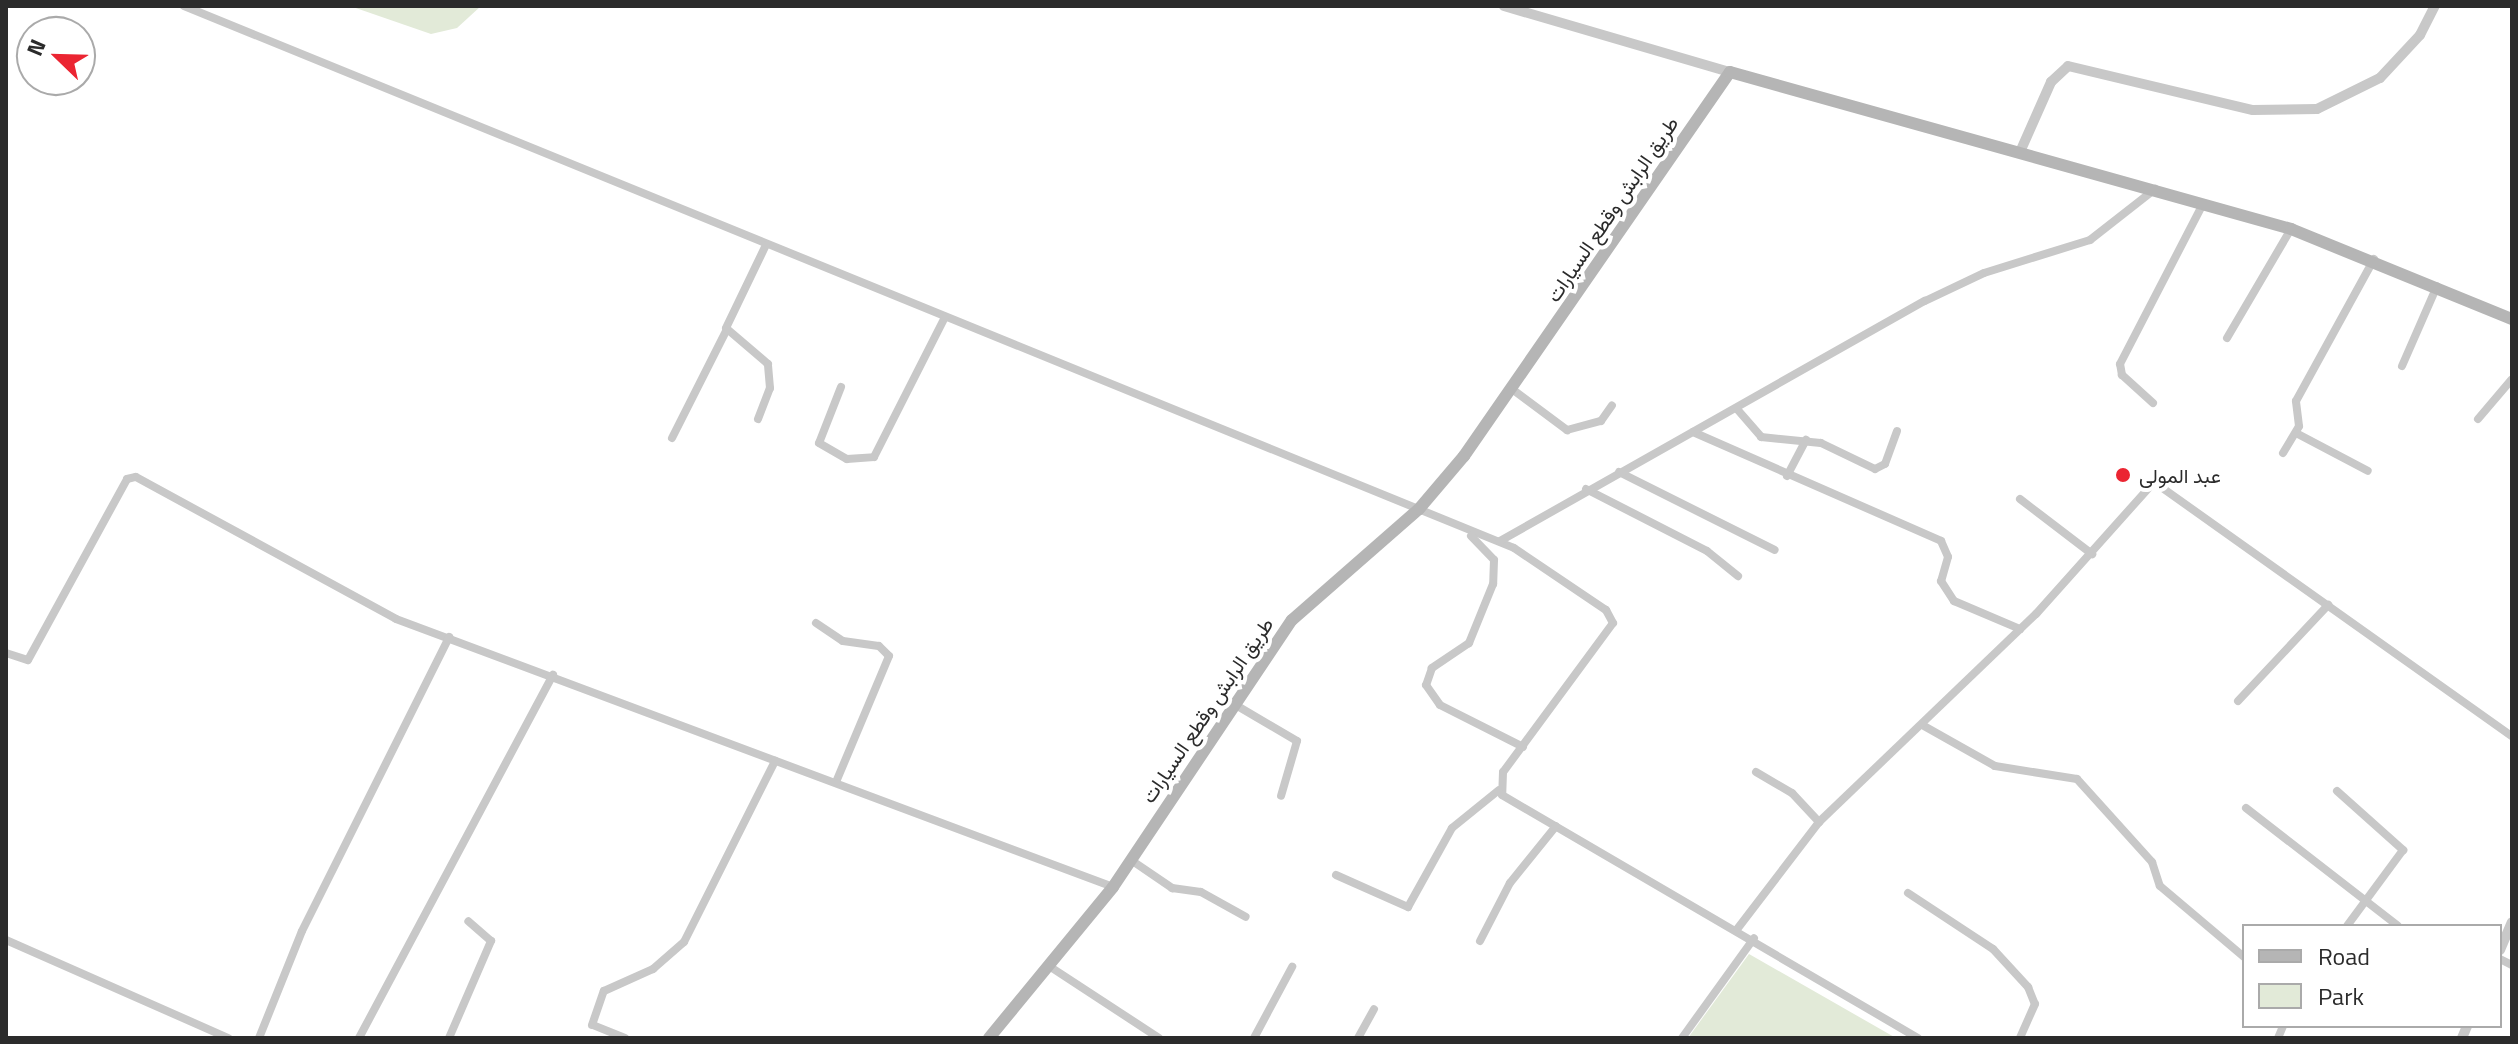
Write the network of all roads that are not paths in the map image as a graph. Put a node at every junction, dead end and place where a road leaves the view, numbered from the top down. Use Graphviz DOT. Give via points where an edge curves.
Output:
graph roads {
  1 [pos="184,6"];
  2 [pos="1504,6"];
  3 [pos="2435,6"];
  4 [pos="1730,72"];
  5 [pos="2020,152"];
  6 [pos="2156,189"];
  7 [pos="2203,204"];
  8 [pos="2291,229"];
  9 [pos="766,245"];
  10 [pos="2374,258"];
  11 [pos="2437,286"];
  12 [pos="945,317"];
  13 [pos="2512,319"];
  14 [pos="726,331"];
  15 [pos="2227,338"];
  16 [pos="2402,366"];
  17 [pos="2512,379"];
  18 [pos="841,387"];
  19 [pos="1512,389"];
  20 [pos="2153,403"];
  21 [pos="1612,405"];
  22 [pos="1737,409"];
  23 [pos="758,419"];
  24 [pos="2478,419"];
  25 [pos="1897,431"];
  26 [pos="1693,432"];
  27 [pos="2296,433"];
  28 [pos="672,438"];
  29 [pos="1806,440"];
  30 [pos="2283,453"];
  31 [pos="2368,471"];
  32 [pos="1619,472"];
  33 [pos="1787,476"];
  34 [pos="1586,489"];
  35 [pos="2020,499"];
  36 [pos="1419,509"];
  37 [pos="1467,532"];
  38 [pos="1500,541"];
  39 [pos="1775,550"];
  40 [pos="2092,554"];
  41 [pos="1738,576"];
  42 [pos="2328,605"];
  43 [pos="816,623"];
  44 [pos="2020,629"];
  45 [pos="449,637"];
  46 [pos="6,653"];
  47 [pos="553,674"];
  48 [pos="2238,701"];
  49 [pos="1233,703"];
  50 [pos="1924,726"];
  51 [pos="2512,736"];
  52 [pos="1523,747"];
  53 [pos="775,761"];
  54 [pos="1756,772"];
  55 [pos="836,782"];
  56 [pos="1499,790"];
  57 [pos="2337,791"];
  58 [pos="1281,796"];
  59 [pos="2246,808"];
  60 [pos="1819,822"];
  61 [pos="1556,826"];
  62 [pos="1131,860"];
  63 [pos="1336,875"];
  64 [pos="1113,887"];
  65 [pos="1908,893"];
  66 [pos="2365,906"];
  67 [pos="1246,917"];
  68 [pos="468,921"];
  69 [pos="2512,922"];
  70 [pos="2349,924"];
  71 [pos="2395,924"];
  72 [pos="1738,928"];
  73 [pos="1754,938"];
  74 [pos="6,940"];
  75 [pos="1480,941"];
  76 [pos="2502,945"];
  77 [pos="2242,955"];
  78 [pos="1292,967"];
  79 [pos="1052,968"];
  80 [pos="1374,1009"];
  81 [pos="228,1038"];
  82 [pos="259,1038"];
  83 [pos="359,1038"];
  84 [pos="449,1038"];
  85 [pos="625,1038"];
  86 [pos="989,1038"];
  87 [pos="1158,1038"];
  88 [pos="1254,1038"];
  89 [pos="1358,1038"];
  90 [pos="1682,1038"];
  91 [pos="1918,1038"];
  92 [pos="2020,1038"];
  1 -- 9 [label="street"];
  2 -- 4 [label="street"];
  3 -- 5 [label="street" via="2420,35 2380,78 2317,109 2253,110 2068,66 2051,82"];
  4 -- 5 [label="main road"];
  4 -- 19 [label="main road, طريق الرابش وقطع السيارات"];
  5 -- 6 [label="main road"];
  6 -- 7 [label="main road"];
  6 -- 22 [label="street" via="2090,240 1984,273 1925,301"];
  7 -- 8 [label="main road"];
  7 -- 20 [label="street" via="2120,364 2122,375"];
  8 -- 10 [label="main road"];
  8 -- 15 [label="street"];
  9 -- 12 [label="street"];
  9 -- 14 [label="street"];
  10 -- 11 [label="main road"];
  10 -- 27 [label="street" via="2296,401"];
  11 -- 13 [label="main road"];
  11 -- 16 [label="street"];
  12 -- 18 [label="street" via="874,457 847,459 819,443"];
  12 -- 36 [label="street"];
  14 -- 23 [label="street" via="768,364 770,388"];
  14 -- 28 [label="street"];
  17 -- 24 [label="street"];
  19 -- 21 [label="street" via="1567,430 1601,421"];
  19 -- 36 [label="main road, طريق الرابش وقطع السيارات"];
  22 -- 26 [label="street"];
  22 -- 29 [label="street" via="1761,437"];
  25 -- 29 [label="street" via="1877,469"];
  26 -- 32 [label="street"];
  26 -- 33 [label="street"];
  27 -- 30 [label="street"];
  27 -- 31 [label="street"];
  29 -- 33 [label="street"];
  32 -- 34 [label="street"];
  32 -- 39 [label="street"];
  33 -- 44 [label="street" via="1941,541 1948,557 1941,581 1954,601"];
  34 -- 38 [label="street"];
  34 -- 41 [label="street" via="1707,551"];
  35 -- 40 [label="street"];
  36 -- 37 [label="street"];
  36 -- 49 [label="main road, طريق الرابش وقطع السيارات" via="1305,605"];
  37 -- 38 [label="street"];
  37 -- 52 [label="street" via="1489,552 1496,574 1476,632 1432,668 1426,685 1440,705"];
  38 -- 52 [label="street" via="1606,610 1613,623"];
  40 -- 42 [label="street" via="2158,482"];
  40 -- 44 [label="street"];
  42 -- 48 [label="street"];
  42 -- 51 [label="street"];
  43 -- 55 [label="street" via="843,641 879,646 889,656"];
  44 -- 50 [label="street"];
  45 -- 46 [label="street" via="396,619 131,476 28,660"];
  45 -- 47 [label="street"];
  45 -- 82 [label="street" via="302,931"];
  47 -- 53 [label="street"];
  47 -- 83 [label="street"];
  49 -- 58 [label="street" via="1297,741"];
  49 -- 62 [label="main road, طريق الرابش وقطع السيارات"];
  50 -- 60 [label="street"];
  50 -- 77 [label="street" via="1995,766 2077,779 2152,862 2160,886"];
  52 -- 56 [label="street"];
  53 -- 55 [label="street"];
  53 -- 85 [label="street" via="684,942 661,965 604,991 592,1025"];
  54 -- 60 [label="street" via="1792,793"];
  55 -- 64 [label="street"];
  56 -- 61 [label="street"];
  56 -- 63 [label="street" via="1452,828 1408,907"];
  57 -- 66 [label="street" via="2403,850"];
  59 -- 66 [label="street"];
  60 -- 72 [label="street"];
  61 -- 72 [label="street"];
  61 -- 75 [label="street" via="1510,883"];
  62 -- 64 [label="main road, طريق الرابش وقطع السيارات"];
  62 -- 67 [label="street" via="1172,888 1201,892"];
  64 -- 79 [label="main road, طريق الرابش وقطع السيارات"];
  65 -- 92 [label="street" via="1993,949 2028,987 2035,1004"];
  66 -- 70 [label="street"];
  66 -- 71 [label="street"];
  68 -- 84 [label="street" via="491,941"];
  69 -- 76 [label="street"];
  72 -- 73 [label="street"];
  73 -- 90 [label="street"];
  73 -- 91 [label="street"];
  74 -- 81 [label="street"];
  78 -- 88 [label="street"];
  79 -- 86 [label="main road, طريق الرابش وقطع السيارات"];
  79 -- 87 [label="street"];
  80 -- 89 [label="street"];
}
